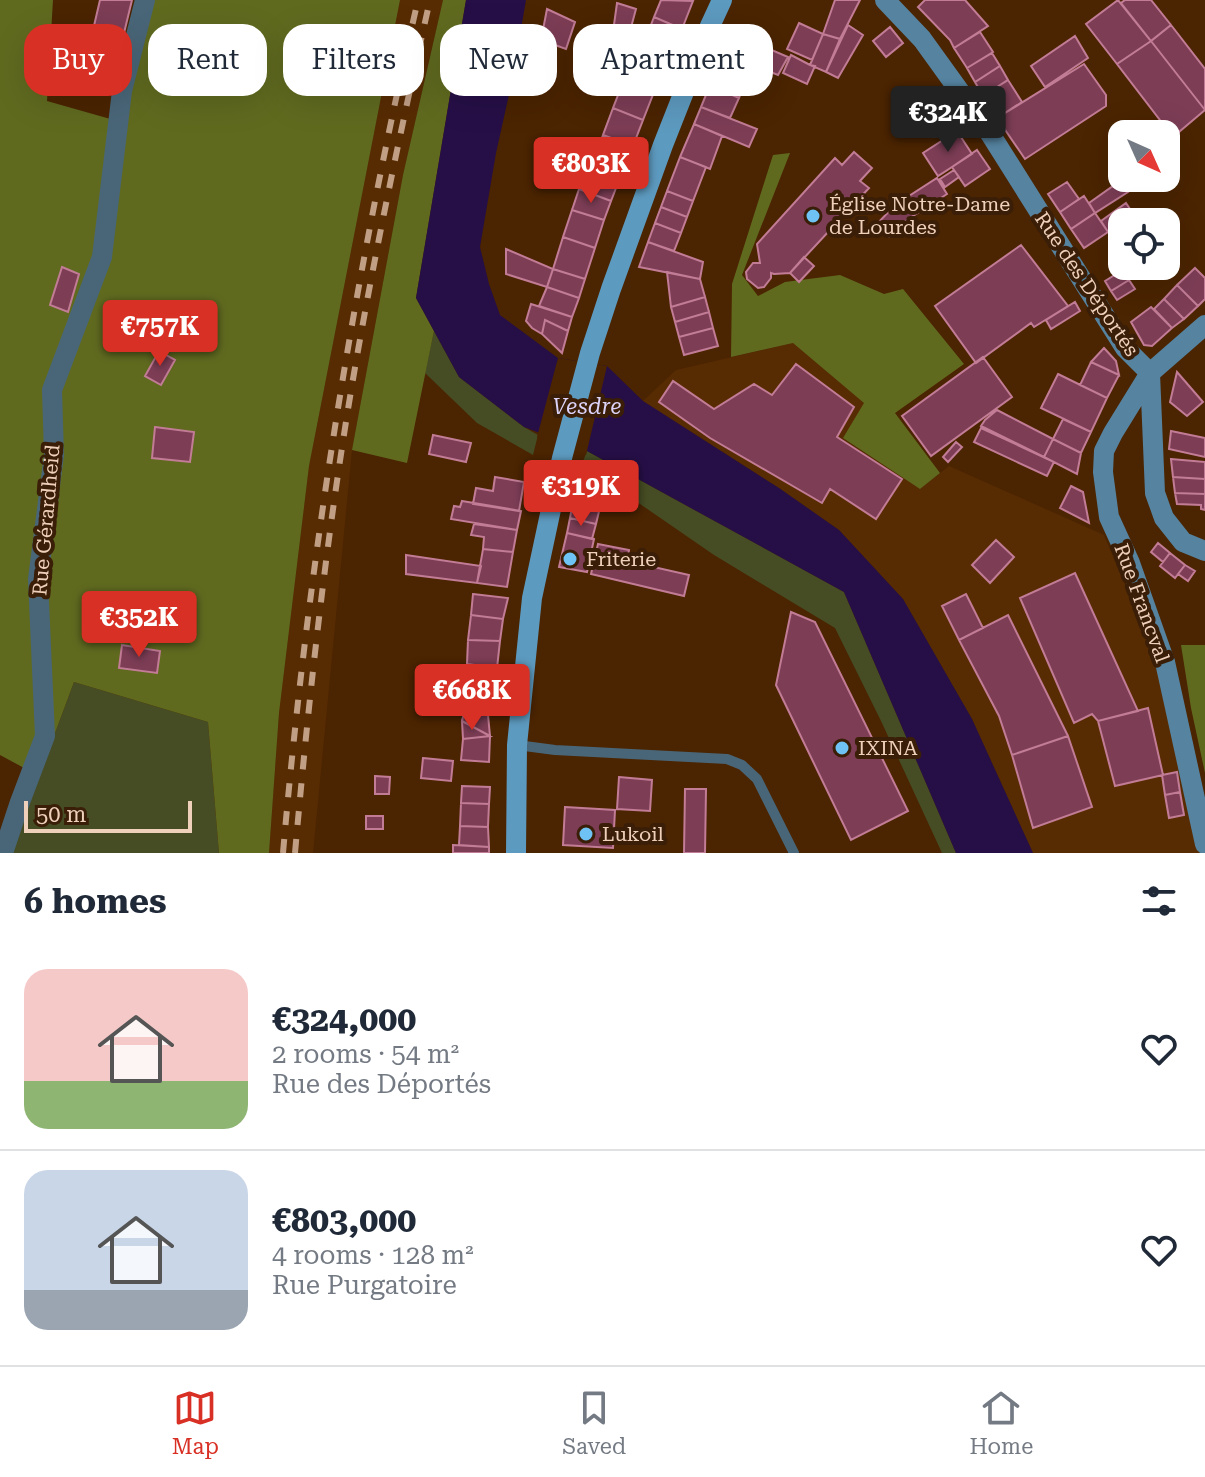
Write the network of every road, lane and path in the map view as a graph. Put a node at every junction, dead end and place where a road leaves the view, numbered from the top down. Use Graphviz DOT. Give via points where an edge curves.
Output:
graph roads {
  1 [pos="145,0"];
  2 [pos="722,0"];
  3 [pos="885,0"];
  4 [pos="1205,325"];
  5 [pos="1150,373"];
  6 [pos="1205,551"];
  7 [pos="517,745"];
  8 [pos="1205,844"];
  9 [pos="3,853"];
  10 [pos="516,853"];
  11 [pos="794,853"];
  1 -- 9 [label="street, Rue Gérardheid" via="122,91 102,257 52,390 54,455 38,579 45,736"];
  2 -- 7 [label="main road" via="663,145 590,353 532,598"];
  3 -- 5 [label="street, Rue des Déportés" via="922,39 980,120 1125,348"];
  4 -- 5 [label="street, Rue Francval"];
  5 -- 6 [label="street" via="1155,493 1164,518 1183,542"];
  5 -- 8 [label="street, Rue Francval" via="1104,451 1103,472 1109,517 1165,662"];
  7 -- 10 [label="main road"];
  7 -- 11 [label="lane" via="727,759 757,779"];
}
